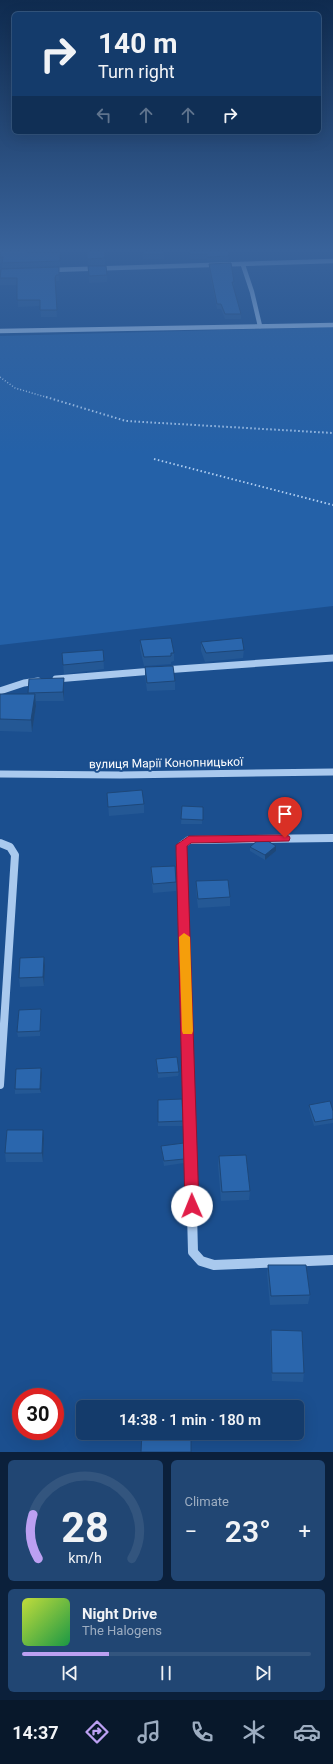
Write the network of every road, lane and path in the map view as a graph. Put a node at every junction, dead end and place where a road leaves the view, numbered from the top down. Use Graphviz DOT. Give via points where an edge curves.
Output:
graph roads {
  1 [pos="258,319"];
  2 [pos="333,325"];
  3 [pos="260,326"];
  4 [pos="0,331"];
  5 [pos="0,377"];
  6 [pos="333,433"];
  7 [pos="154,459"];
  8 [pos="333,505"];
  9 [pos="333,658"];
  10 [pos="0,692"];
  11 [pos="333,772"];
  12 [pos="0,774"];
  13 [pos="333,838"];
  14 [pos="0,843"];
  15 [pos="0,1085"];
  16 [pos="333,1260"];
  1 -- 3 [label="street"];
  2 -- 3 [label="street"];
  3 -- 4 [label="street"];
  5 -- 6 [label="path" via="15,388 126,421"];
  7 -- 8 [label="path"];
  9 -- 10 [label="street" via="24,682"];
  11 -- 12 [label="street, вулиця Марії Конопницької"];
  13 -- 16 [label="street" via="189,840 182,845 180,852 187,994 193,1252 201,1261 214,1265"];
  14 -- 15 [label="street" via="10,847 15,855"];
}
